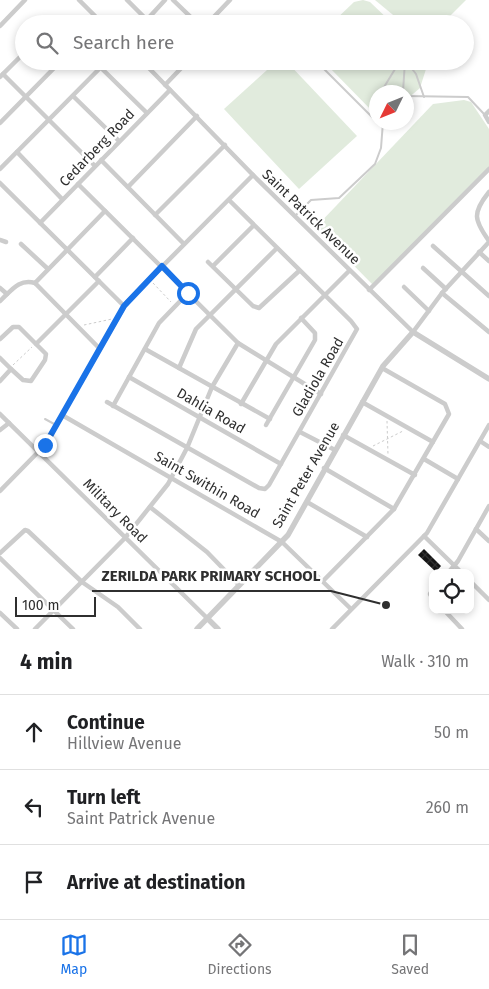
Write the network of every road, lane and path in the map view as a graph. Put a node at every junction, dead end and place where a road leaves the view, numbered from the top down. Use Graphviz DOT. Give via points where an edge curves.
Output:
graph roads {
  1 [pos="25,0"];
  2 [pos="79,0"];
  3 [pos="88,0"];
  4 [pos="127,0"];
  5 [pos="166,0"];
  6 [pos="173,0"];
  7 [pos="230,0"];
  8 [pos="84,5"];
  9 [pos="94,15"];
  10 [pos="139,15"];
  11 [pos="152,15"];
  12 [pos="189,15"];
  13 [pos="216,15"];
  14 [pos="0,26"];
  15 [pos="15,62"];
  16 [pos="52,70"];
  17 [pos="98,70"];
  18 [pos="102,70"];
  19 [pos="151,70"];
  20 [pos="179,70"];
  21 [pos="325,70"];
  22 [pos="394,70"];
  23 [pos="405,70"];
  24 [pos="413,70"];
  25 [pos="2,75"];
  26 [pos="165,85"];
  27 [pos="385,85"];
  28 [pos="404,85"];
  29 [pos="170,90"];
  30 [pos="26,96"];
  31 [pos="73,96"];
  32 [pos="414,96"];
  33 [pos="424,97"];
  34 [pos="489,111"];
  35 [pos="369,112"];
  36 [pos="147,113"];
  37 [pos="484,115"];
  38 [pos="197,116"];
  39 [pos="50,120"];
  40 [pos="489,122"];
  41 [pos="0,123"];
  42 [pos="380,130"];
  43 [pos="119,141"];
  44 [pos="225,145"];
  45 [pos="17,152"];
  46 [pos="101,160"];
  47 [pos="96,166"];
  48 [pos="0,169"];
  49 [pos="489,169"];
  50 [pos="253,175"];
  51 [pos="0,183"];
  52 [pos="78,184"];
  53 [pos="128,188"];
  54 [pos="489,192"];
  55 [pos="62,199"];
  56 [pos="228,200"];
  57 [pos="105,211"];
  58 [pos="155,215"];
  59 [pos="294,216"];
  60 [pos="40,222"];
  61 [pos="253,226"];
  62 [pos="133,238"];
  63 [pos="0,240"];
  64 [pos="6,242"];
  65 [pos="489,242"];
  66 [pos="21,244"];
  67 [pos="184,244"];
  68 [pos="432,246"];
  69 [pos="276,248"];
  70 [pos="67,250"];
  71 [pos="479,252"];
  72 [pos="208,262"];
  73 [pos="489,262"];
  74 [pos="162,266"];
  75 [pos="213,266"];
  76 [pos="423,268"];
  77 [pos="48,269"];
  78 [pos="299,271"];
  79 [pos="349,271"];
  80 [pos="460,271"];
  81 [pos="95,277"];
  82 [pos="149,280"];
  83 [pos="99,281"];
  84 [pos="35,283"];
  85 [pos="404,287"];
  86 [pos="0,288"];
  87 [pos="446,288"];
  88 [pos="236,289"];
  89 [pos="369,290"];
  90 [pos="188,293"];
  91 [pos="7,294"];
  92 [pos="442,294"];
  93 [pos="324,295"];
  94 [pos="489,296"];
  95 [pos="0,301"];
  96 [pos="124,306"];
  97 [pos="175,306"];
  98 [pos="429,311"];
  99 [pos="66,314"];
  100 [pos="210,315"];
  101 [pos="117,318"];
  102 [pos="301,318"];
  103 [pos="77,326"];
  104 [pos="413,332"];
  105 [pos="489,332"];
  106 [pos="0,339"];
  107 [pos="238,343"];
  108 [pos="36,344"];
  109 [pos="99,348"];
  110 [pos="145,349"];
  111 [pos="0,358"];
  112 [pos="265,361"];
  113 [pos="179,368"];
  114 [pos="382,368"];
  115 [pos="11,369"];
  116 [pos="129,377"];
  117 [pos="294,378"];
  118 [pos="489,379"];
  119 [pos="0,381"];
  120 [pos="212,387"];
  121 [pos="321,394"];
  122 [pos="107,402"];
  123 [pos="362,402"];
  124 [pos="241,404"];
  125 [pos="113,406"];
  126 [pos="0,414"];
  127 [pos="62,415"];
  128 [pos="387,416"];
  129 [pos="199,418"];
  130 [pos="46,419"];
  131 [pos="270,419"];
  132 [pos="8,422"];
  133 [pos="57,425"];
  134 [pos="266,425"];
  135 [pos="489,425"];
  136 [pos="407,427"];
  137 [pos="0,430"];
  138 [pos="300,432"];
  139 [pos="343,435"];
  140 [pos="386,439"];
  141 [pos="480,441"];
  142 [pos="433,442"];
  143 [pos="489,447"];
  144 [pos="187,448"];
  145 [pos="368,449"];
  146 [pos="335,450"];
  147 [pos="38,452"];
  148 [pos="424,459"];
  149 [pos="388,460"];
  150 [pos="281,464"];
  151 [pos="324,468"];
  152 [pos="414,475"];
  153 [pos="172,478"];
  154 [pos="458,479"];
  155 [pos="0,491"];
  156 [pos="307,502"];
  157 [pos="489,506"];
  158 [pos="150,507"];
  159 [pos="394,509"];
  160 [pos="476,529"];
  161 [pos="424,536"];
  162 [pos="367,537"];
  163 [pos="125,538"];
  164 [pos="282,542"];
  165 [pos="489,542"];
  166 [pos="0,553"];
  167 [pos="0,558"];
  168 [pos="455,566"];
  169 [pos="452,569"];
  170 [pos="458,569"];
  171 [pos="323,581"];
  172 [pos="82,582"];
  173 [pos="474,585"];
  174 [pos="239,586"];
  175 [pos="489,600"];
  176 [pos="351,609"];
  177 [pos="54,610"];
  178 [pos="0,613"];
  179 [pos="448,614"];
  180 [pos="207,618"];
  181 [pos="17,629"];
  182 [pos="35,629"];
  183 [pos="73,629"];
  184 [pos="140,629"];
  185 [pos="197,629"];
  186 [pos="218,629"];
  187 [pos="332,629"];
  188 [pos="462,629"];
  1 -- 14 [label="street"];
  2 -- 8 [label="street"];
  3 -- 8 [label="street"];
  4 -- 10 [label="street"];
  5 -- 11 [label="street"];
  6 -- 12 [label="street"];
  7 -- 13 [label="street"];
  8 -- 9 [label="street"];
  15 -- 25 [label="street"];
  16 -- 30 [label="street"];
  17 -- 31 [label="street"];
  18 -- 36 [label="street"];
  19 -- 26 [label="street"];
  20 -- 26 [label="street"];
  21 -- 35 [label="lane"];
  22 -- 27 [label="lane"];
  23 -- 28 [label="lane"];
  24 -- 33 [label="lane"];
  25 -- 30 [label="street"];
  26 -- 29 [label="street"];
  29 -- 36 [label="street, Cedarberg Road"];
  29 -- 38 [label="street"];
  30 -- 39 [label="street"];
  30 -- 41 [label="street"];
  31 -- 39 [label="street"];
  31 -- 43 [label="street"];
  32 -- 33 [label="lane"];
  33 -- 37 [label="lane" via="468,97"];
  34 -- 37 [label="street"];
  36 -- 43 [label="street, Cedarberg Road"];
  37 -- 40 [label="street"];
  38 -- 44 [label="street"];
  38 -- 53 [label="street"];
  39 -- 45 [label="street"];
  39 -- 47 [label="street"];
  42 -- 59 [label="lane" via="380,148 375,164 339,198 311,200"];
  43 -- 46 [label="street, Cedarberg Road"];
  44 -- 50 [label="street"];
  44 -- 58 [label="street"];
  45 -- 48 [label="street"];
  45 -- 55 [label="street"];
  46 -- 47 [label="street, Cedarberg Road"];
  46 -- 53 [label="street"];
  47 -- 52 [label="street, Cedarberg Road"];
  49 -- 89 [label="street"];
  50 -- 56 [label="street, Saint Patrick Avenue"];
  50 -- 59 [label="street, Saint Patrick Avenue"];
  51 -- 60 [label="street"];
  52 -- 55 [label="street, Cedarberg Road"];
  52 -- 57 [label="street"];
  53 -- 58 [label="street"];
  54 -- 65 [label="street" via="478,207 476,222"];
  55 -- 60 [label="street, Cedarberg Road"];
  56 -- 61 [label="street, Gladiola Road"];
  56 -- 67 [label="street, Saint Patrick Avenue"];
  57 -- 62 [label="street"];
  57 -- 70 [label="street"];
  58 -- 67 [label="street"];
  59 -- 79 [label="street, Saint Patrick Avenue"];
  60 -- 70 [label="street"];
  61 -- 69 [label="street, Gladiola Road"];
  61 -- 75 [label="street"];
  62 -- 74 [label="street"];
  62 -- 81 [label="street"];
  63 -- 64 [label="street"];
  65 -- 71 [label="street"];
  66 -- 77 [label="street"];
  67 -- 74 [label="street, Saint Patrick Avenue"];
  68 -- 80 [label="street"];
  69 -- 78 [label="street, Gladiola Road"];
  69 -- 88 [label="street"];
  70 -- 77 [label="street"];
  70 -- 81 [label="street"];
  71 -- 73 [label="street"];
  71 -- 80 [label="street"];
  72 -- 75 [label="street"];
  74 -- 82 [label="street, Saint Patrick Avenue"];
  74 -- 90 [label="street"];
  75 -- 88 [label="street"];
  76 -- 87 [label="street"];
  77 -- 84 [label="street"];
  78 -- 88 [label="street" via="260,308"];
  78 -- 93 [label="street, Gladiola Road"];
  79 -- 89 [label="street, Saint Patrick Avenue"];
  79 -- 93 [label="street"];
  80 -- 87 [label="street"];
  80 -- 94 [label="street"];
  81 -- 83 [label="street"];
  82 -- 96 [label="street, Saint Patrick Avenue"];
  82 -- 97 [label="path"];
  83 -- 96 [label="street"];
  83 -- 99 [label="street"];
  84 -- 91 [label="street" via="22,281"];
  84 -- 99 [label="street"];
  85 -- 98 [label="street"];
  86 -- 91 [label="street"];
  87 -- 92 [label="street"];
  88 -- 100 [label="street"];
  89 -- 104 [label="street, Saint Patrick Avenue"];
  90 -- 97 [label="street"];
  90 -- 100 [label="street"];
  91 -- 95 [label="street"];
  92 -- 98 [label="street"];
  92 -- 105 [label="street"];
  93 -- 102 [label="street"];
  93 -- 121 [label="street, Gladiola Road" via="356,329"];
  96 -- 101 [label="street, Saint Patrick Avenue"];
  97 -- 110 [label="street" via="160,323"];
  98 -- 104 [label="street"];
  99 -- 103 [label="street"];
  99 -- 108 [label="street"];
  100 -- 107 [label="street"];
  100 -- 113 [label="street" via="194,332"];
  101 -- 103 [label="path"];
  101 -- 109 [label="street, Saint Patrick Avenue"];
  102 -- 112 [label="street"];
  102 -- 117 [label="street" via="313,330 315,338"];
  103 -- 109 [label="street"];
  104 -- 114 [label="street, Saint Peter Avenue"];
  104 -- 118 [label="street, Saint Patrick Avenue"];
  106 -- 108 [label="street" via="16,326"];
  107 -- 112 [label="street"];
  107 -- 120 [label="street"];
  108 -- 115 [label="path"];
  108 -- 115 [label="street" via="46,356 33,380 26,382"];
  109 -- 127 [label="street, Saint Patrick Avenue"];
  110 -- 113 [label="street"];
  110 -- 116 [label="street"];
  111 -- 115 [label="street"];
  112 -- 117 [label="street"];
  112 -- 124 [label="street"];
  113 -- 120 [label="street"];
  114 -- 123 [label="street, Saint Peter Avenue"];
  114 -- 142 [label="street" via="447,406 449,414"];
  115 -- 119 [label="street"];
  116 -- 125 [label="street"];
  116 -- 129 [label="street, Dahlia Road"];
  117 -- 121 [label="street"];
  117 -- 131 [label="street"];
  120 -- 124 [label="street"];
  120 -- 129 [label="street"];
  121 -- 138 [label="street, Gladiola Road"];
  122 -- 125 [label="street"];
  123 -- 128 [label="street"];
  123 -- 139 [label="street, Saint Peter Avenue"];
  124 -- 131 [label="street"];
  125 -- 144 [label="street"];
  126 -- 132 [label="street, Military Road"];
  127 -- 133 [label="street, Saint Patrick Avenue"];
  127 -- 153 [label="street, Saint Swithin Road"];
  128 -- 136 [label="street"];
  128 -- 140 [label="path"];
  129 -- 144 [label="street"];
  129 -- 150 [label="street, Dahlia Road"];
  130 -- 133 [label="lane"];
  131 -- 134 [label="street"];
  132 -- 137 [label="street"];
  132 -- 147 [label="street, Military Road"];
  133 -- 147 [label="street, Saint Patrick Avenue"];
  135 -- 141 [label="street"];
  136 -- 140 [label="path"];
  136 -- 142 [label="street"];
  138 -- 146 [label="street"];
  138 -- 150 [label="street, Gladiola Road"];
  139 -- 145 [label="street"];
  139 -- 146 [label="street, Saint Peter Avenue"];
  140 -- 145 [label="path"];
  140 -- 149 [label="path"];
  141 -- 143 [label="street"];
  141 -- 154 [label="street"];
  142 -- 148 [label="street"];
  144 -- 150 [label="street, Gladiola Road" via="262,489 269,485"];
  144 -- 153 [label="street"];
  145 -- 149 [label="street"];
  146 -- 151 [label="street, Saint Peter Avenue"];
  147 -- 155 [label="street, Saint Patrick Avenue"];
  147 -- 163 [label="street, Military Road"];
  148 -- 152 [label="street"];
  148 -- 154 [label="street"];
  149 -- 152 [label="street"];
  151 -- 156 [label="street, Saint Peter Avenue"];
  151 -- 159 [label="street"];
  152 -- 159 [label="street"];
  153 -- 158 [label="street"];
  153 -- 164 [label="street, Saint Swithin Road"];
  154 -- 161 [label="street"];
  156 -- 162 [label="street"];
  156 -- 164 [label="street, Saint Peter Avenue"];
  157 -- 160 [label="street"];
  158 -- 163 [label="street"];
  158 -- 174 [label="street" via="207,552"];
  159 -- 162 [label="street"];
  160 -- 165 [label="street"];
  160 -- 168 [label="street"];
  161 -- 168 [label="street"];
  161 -- 176 [label="street"];
  162 -- 171 [label="street"];
  163 -- 172 [label="street"];
  163 -- 180 [label="street, Military Road"];
  164 -- 171 [label="street, Saint Swithin Road"];
  164 -- 174 [label="street, Saint Peter Avenue"];
  166 -- 172 [label="street" via="25,530"];
  167 -- 177 [label="street"];
  168 -- 169 [label="street"];
  168 -- 170 [label="street"];
  171 -- 176 [label="street, Saint Swithin Road"];
  172 -- 177 [label="street"];
  172 -- 184 [label="street" via="118,607"];
  173 -- 175 [label="street"];
  174 -- 180 [label="street, Saint Peter Avenue"];
  176 -- 187 [label="street"];
  177 -- 182 [label="street"];
  177 -- 183 [label="street"];
  178 -- 181 [label="street"];
  179 -- 188 [label="street"];
  180 -- 185 [label="street, Saint Peter Avenue"];
  180 -- 186 [label="street, Military Road"];
}
